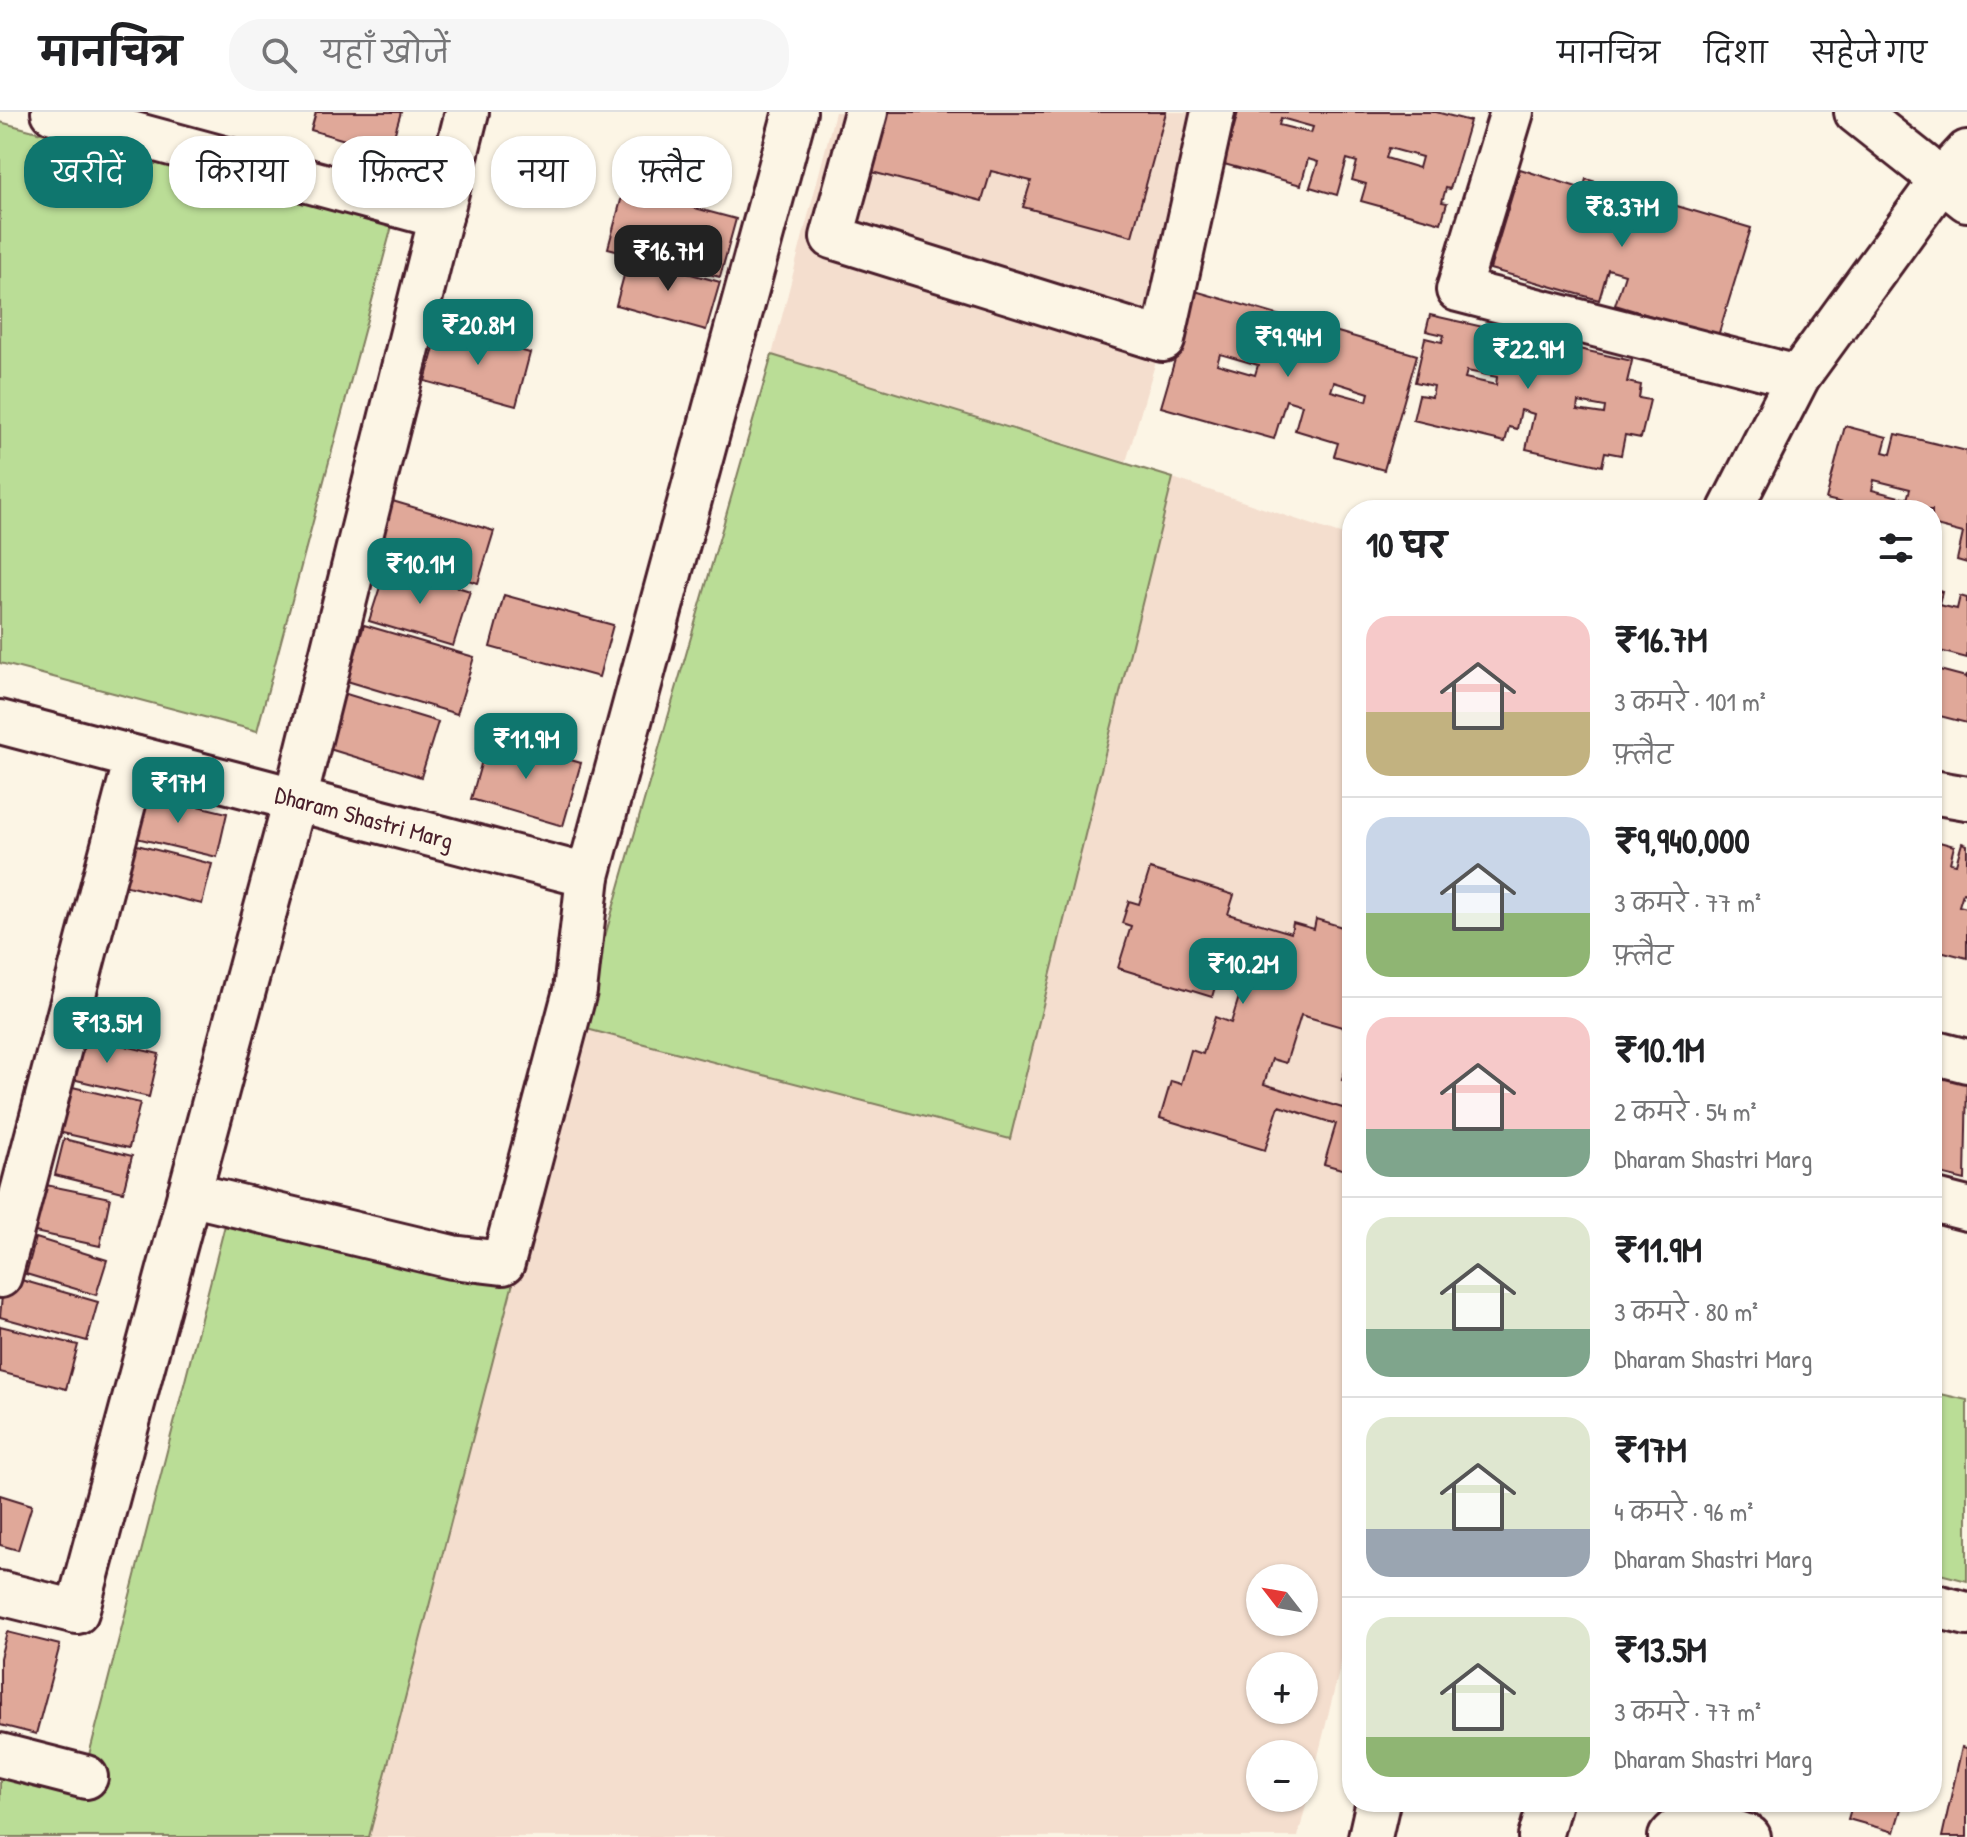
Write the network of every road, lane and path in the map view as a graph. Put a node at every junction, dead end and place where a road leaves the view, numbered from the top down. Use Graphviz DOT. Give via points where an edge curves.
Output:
graph roads {
  1 [pos="53,112"];
  2 [pos="467,112"];
  3 [pos="795,112"];
  4 [pos="866,112"];
  5 [pos="1213,112"];
  6 [pos="1512,112"];
  7 [pos="1856,112"];
  8 [pos="173,128"];
  9 [pos="1959,177"];
  10 [pos="441,217"];
  11 [pos="1798,377"];
  12 [pos="1735,500"];
  13 [pos="0,722"];
  14 [pos="136,758"];
  15 [pos="1942,794"];
  16 [pos="1967,798"];
  17 [pos="295,800"];
  18 [pos="588,876"];
  19 [pos="1942,1055"];
  20 [pos="1967,1061"];
  21 [pos="189,1194"];
  22 [pos="1942,1203"];
  23 [pos="1967,1209"];
  24 [pos="0,1276"];
  25 [pos="0,1593"];
  26 [pos="1942,1608"];
  27 [pos="1967,1614"];
  28 [pos="0,1755"];
  29 [pos="86,1777"];
  30 [pos="1376,1812"];
  31 [pos="1547,1812"];
  32 [pos="1370,1837"];
  33 [pos="1540,1837"];
  34 [pos="1670,1837"];
  35 [pos="1749,1837"];
  1 -- 8 [label="street"];
  2 -- 10 [label="street"];
  3 -- 18 [label="street"];
  4 -- 5 [label="street" via="832,237 1163,340"];
  6 -- 11 [label="street" via="1458,290"];
  7 -- 9 [label="street"];
  8 -- 10 [label="street"];
  9 -- 11 [label="street"];
  10 -- 17 [label="street"];
  11 -- 12 [label="street"];
  13 -- 14 [label="street, Dharam Shastri Marg"];
  14 -- 17 [label="street, Dharam Shastri Marg"];
  14 -- 24 [label="street"];
  15 -- 16 [label="street"];
  17 -- 18 [label="street, Dharam Shastri Marg"];
  17 -- 21 [label="street"];
  18 -- 21 [label="street" via="575,991 503,1263 452,1257"];
  19 -- 20 [label="street"];
  21 -- 25 [label="street" via="77,1612"];
  22 -- 23 [label="street"];
  26 -- 27 [label="street"];
  28 -- 29 [label="street"];
  30 -- 32 [label="street"];
  31 -- 33 [label="street"];
  34 -- 35 [label="street" via="1693,1824"];
}
